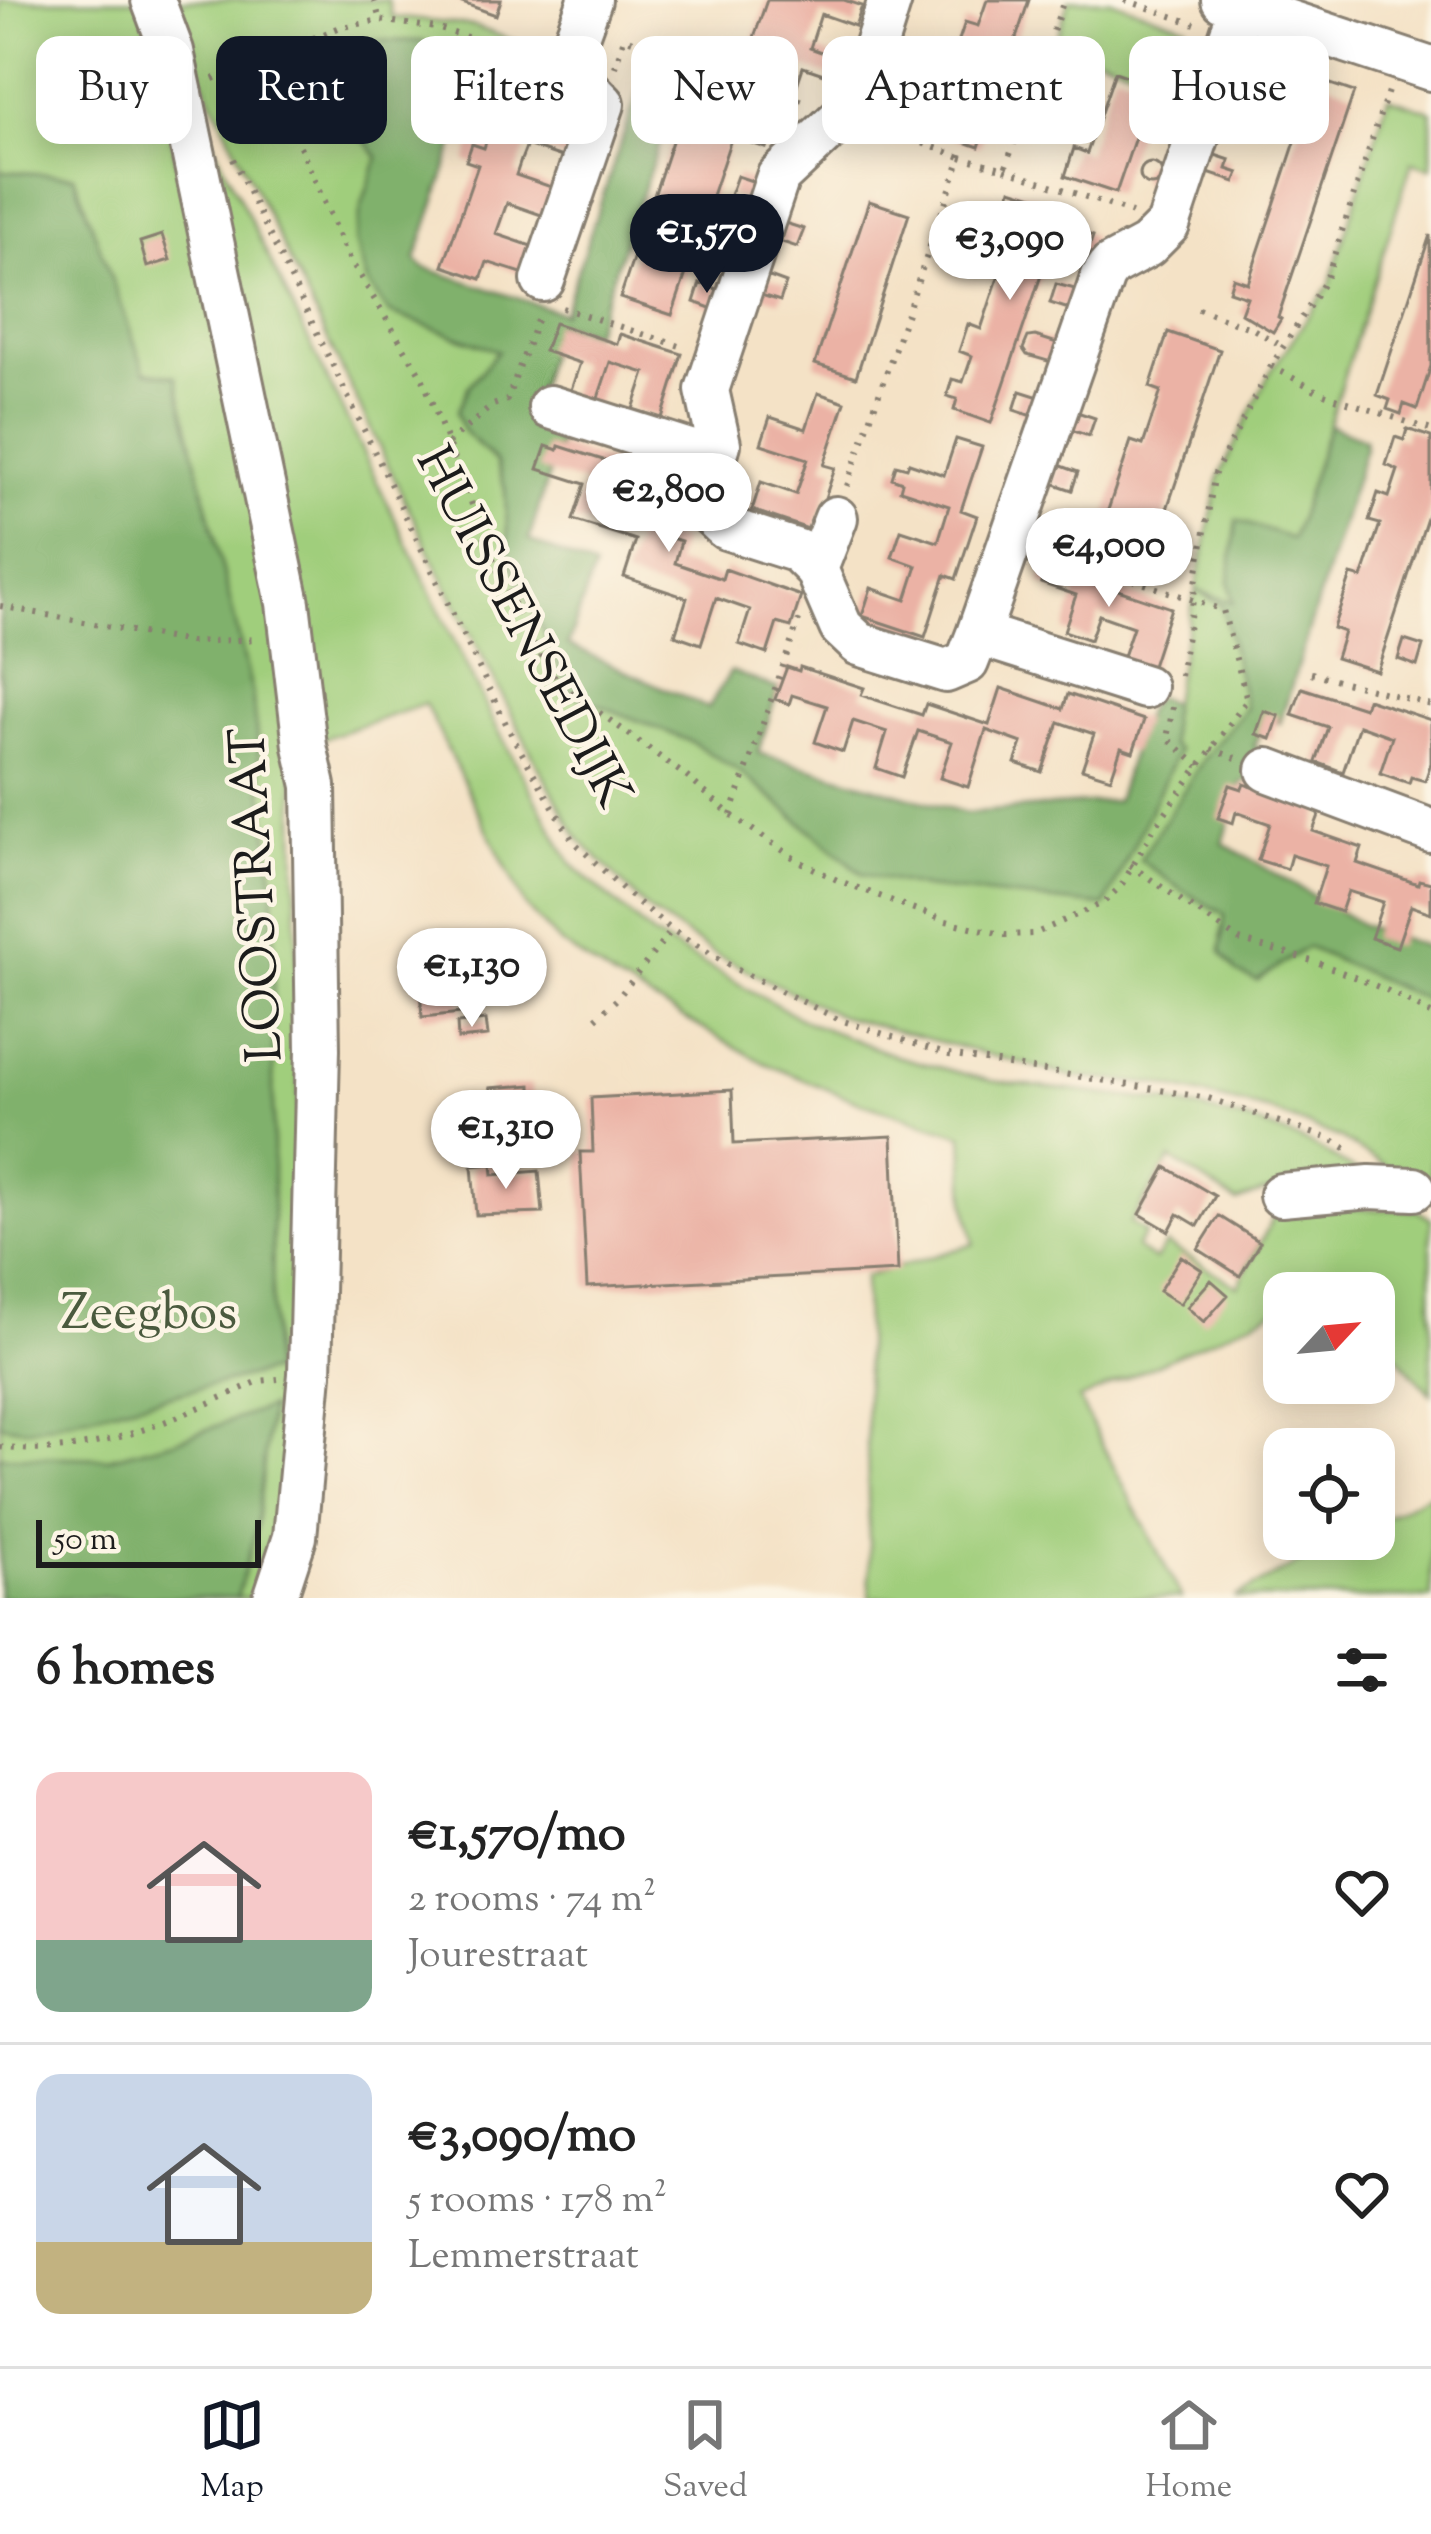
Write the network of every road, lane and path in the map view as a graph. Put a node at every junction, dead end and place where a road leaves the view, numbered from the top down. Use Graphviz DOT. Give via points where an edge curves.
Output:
graph roads {
  1 [pos="153,0"];
  2 [pos="374,0"];
  3 [pos="590,0"];
  4 [pos="890,0"];
  5 [pos="1064,0"];
  6 [pos="1232,3"];
  7 [pos="380,20"];
  8 [pos="318,36"];
  9 [pos="463,36"];
  10 [pos="577,36"];
  11 [pos="879,36"];
  12 [pos="1414,64"];
  13 [pos="216,78"];
  14 [pos="206,82"];
  15 [pos="607,91"];
  16 [pos="822,108"];
  17 [pos="822,136"];
  18 [pos="299,144"];
  19 [pos="590,144"];
  20 [pos="925,144"];
  21 [pos="962,157"];
  22 [pos="233,159"];
  23 [pos="1005,169"];
  24 [pos="1168,226"];
  25 [pos="543,291"];
  26 [pos="1198,309"];
  27 [pos="1283,346"];
  28 [pos="718,358"];
  29 [pos="1271,366"];
  30 [pos="550,406"];
  31 [pos="1431,430"];
  32 [pos="448,443"];
  33 [pos="715,459"];
  34 [pos="836,518"];
  35 [pos="1008,538"];
  36 [pos="816,569"];
  37 [pos="1193,598"];
  38 [pos="0,606"];
  39 [pos="978,634"];
  40 [pos="292,638"];
  41 [pos="1311,673"];
  42 [pos="1166,690"];
  43 [pos="1431,705"];
  44 [pos="1199,766"];
  45 [pos="1268,770"];
  46 [pos="731,815"];
  47 [pos="1430,825"];
  48 [pos="1130,865"];
  49 [pos="672,930"];
  50 [pos="1431,1014"];
  51 [pos="596,1018"];
  52 [pos="1414,1189"];
  53 [pos="1281,1195"];
  54 [pos="310,1374"];
  55 [pos="0,1448"];
  56 [pos="274,1598"];
  1 -- 40 [label="street, LOOSTRAAT" via="172,51"];
  2 -- 7 [label="path"];
  3 -- 10 [label="street"];
  4 -- 11 [label="street"];
  5 -- 23 [label="path"];
  6 -- 12 [label="street"];
  6 -- 24 [label="street"];
  7 -- 8 [label="path"];
  7 -- 9 [label="path"];
  12 -- 27 [label="path" via="1326,280"];
  13 -- 14 [label="path"];
  15 -- 16 [label="path" via="624,38"];
  17 -- 28 [label="street" via="778,177"];
  18 -- 32 [label="path" via="346,253 422,376"];
  19 -- 25 [label="street"];
  20 -- 21 [label="path"];
  21 -- 23 [label="path"];
  21 -- 34 [label="path"];
  22 -- 49 [label="path, HUISSENSEDIJK" via="512,736 573,842"];
  23 -- 24 [label="path"];
  24 -- 35 [label="street" via="1102,276"];
  25 -- 28 [label="path"];
  25 -- 32 [label="path" via="507,400"];
  26 -- 27 [label="path"];
  27 -- 29 [label="path"];
  28 -- 33 [label="street" via="707,390"];
  29 -- 31 [label="path" via="1321,394"];
  29 -- 37 [label="path" via="1214,472"];
  30 -- 33 [label="street"];
  32 -- 46 [label="path" via="529,637 559,683"];
  33 -- 36 [label="street" via="704,493 712,515 726,528 798,551"];
  34 -- 36 [label="street"];
  35 -- 37 [label="path"];
  35 -- 39 [label="street"];
  36 -- 39 [label="street" via="841,627 859,644 946,670 967,662"];
  36 -- 46 [label="path"];
  37 -- 42 [label="path"];
  37 -- 44 [label="path" via="1223,610 1247,700"];
  38 -- 40 [label="path" via="189,642"];
  39 -- 42 [label="street"];
  40 -- 54 [label="street, LOOSTRAAT" via="314,786"];
  41 -- 43 [label="path"];
  42 -- 44 [label="path" via="1167,738"];
  44 -- 48 [label="path"];
  45 -- 47 [label="street"];
  46 -- 48 [label="path" via="837,880 1006,935 1034,934 1103,903"];
  48 -- 50 [label="path" via="1239,940 1319,963"];
  49 -- 51 [label="path"];
  49 -- 52 [label="path, HUISSENSEDIJK" via="840,1020 949,1055 1208,1098 1333,1140"];
  52 -- 53 [label="street"];
  54 -- 55 [label="path" via="260,1381 138,1434"];
  54 -- 56 [label="street, LOOSTRAAT" via="295,1537"];
}
